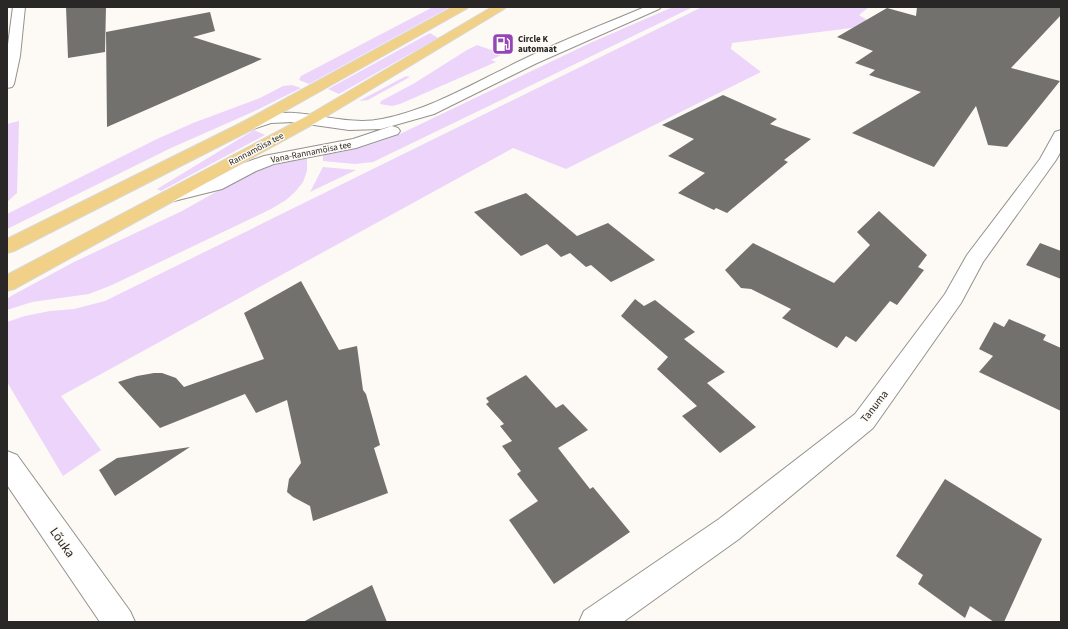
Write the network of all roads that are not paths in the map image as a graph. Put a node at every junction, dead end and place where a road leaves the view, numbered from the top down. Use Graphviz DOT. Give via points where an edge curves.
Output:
graph roads {
  1 [pos="19,7"];
  2 [pos="462,7"];
  3 [pos="500,7"];
  4 [pos="654,7"];
  5 [pos="7,84"];
  6 [pos="429,111"];
  7 [pos="312,119"];
  8 [pos="247,126"];
  9 [pos="1061,135"];
  10 [pos="168,197"];
  11 [pos="7,247"];
  12 [pos="7,284"];
  13 [pos="7,462"];
  14 [pos="119,622"];
  15 [pos="595,622"];
  1 -- 5 [label="street"];
  2 -- 8 [label="main road"];
  3 -- 7 [label="main road, Rannamõisa tee"];
  4 -- 6 [label="street, Vana-Rannamõisa tee" via="532,60"];
  6 -- 7 [label="street, Vana-Rannamõisa tee" via="381,124 349,125"];
  6 -- 10 [label="street, Vana-Rannamõisa tee" via="422,118 356,143 270,160 250,167 216,185"];
  7 -- 8 [label="street, Vana-Rannamõisa tee" via="270,119"];
  7 -- 10 [label="main road, Rannamõisa tee"];
  8 -- 11 [label="main road"];
  9 -- 15 [label="street, Tanuma" via="1048,160 974,260 953,298 864,421 729,529"];
  10 -- 12 [label="main road, Rannamõisa tee"];
  13 -- 14 [label="street, Lõuka"];
}
